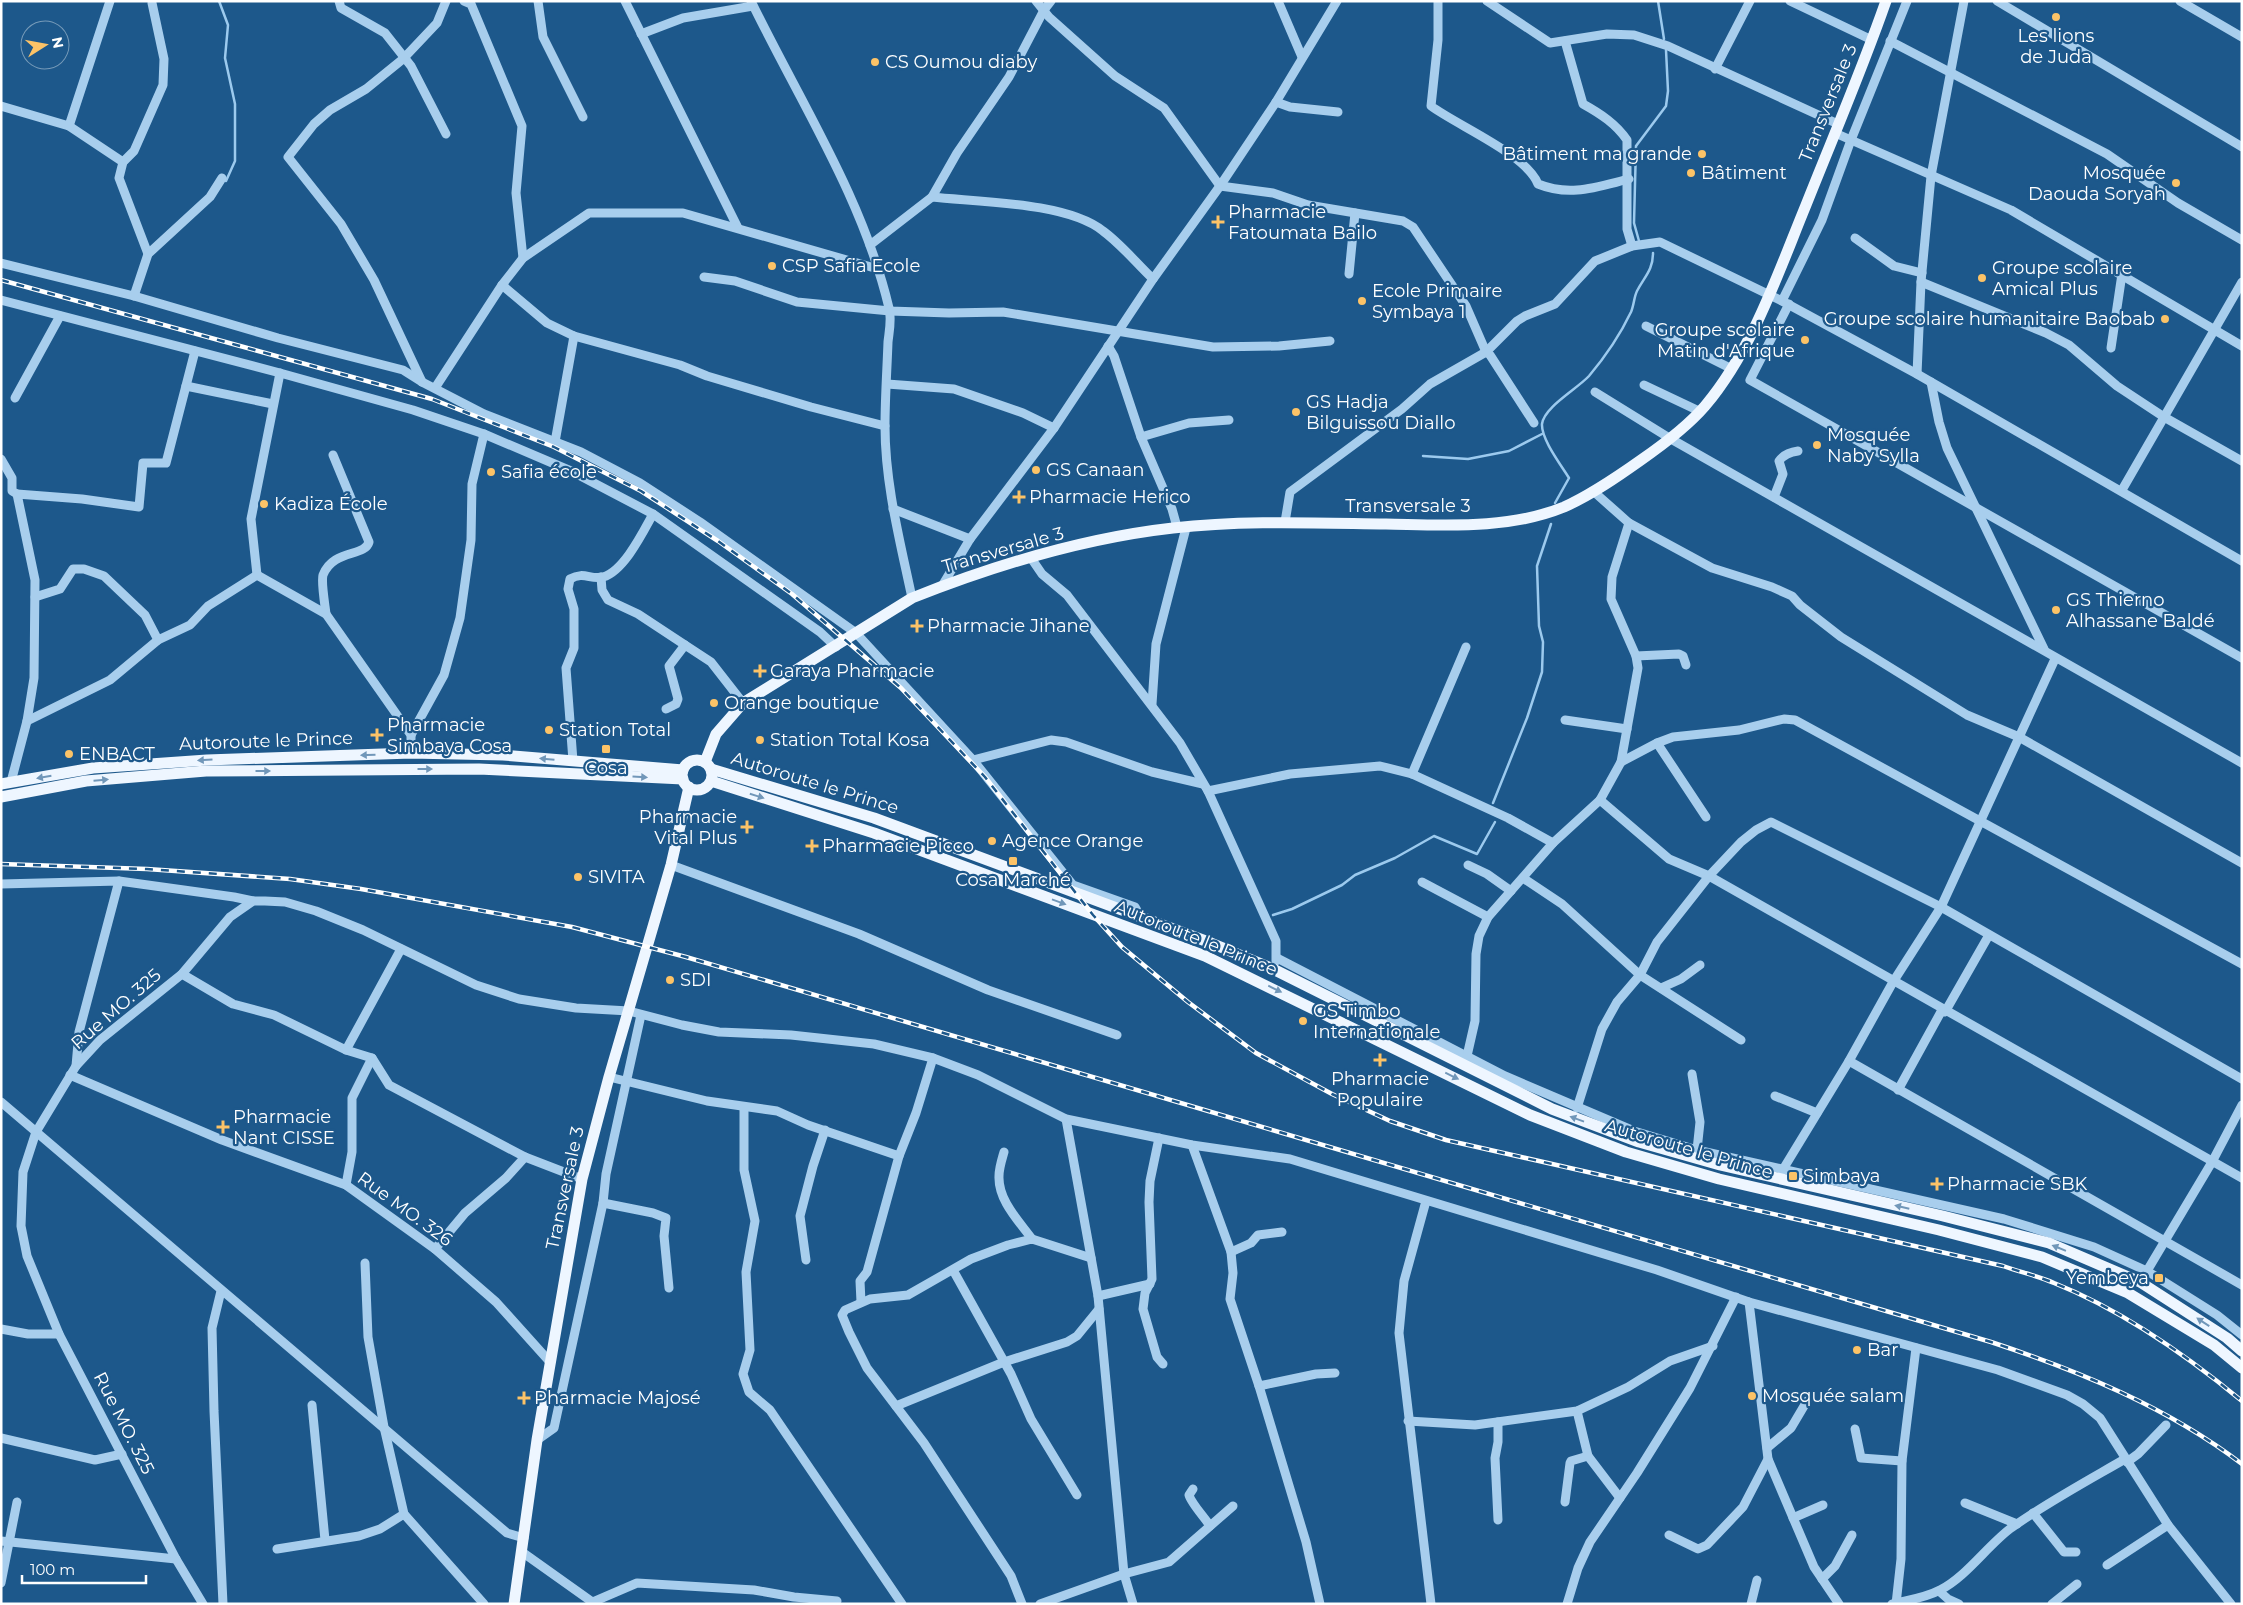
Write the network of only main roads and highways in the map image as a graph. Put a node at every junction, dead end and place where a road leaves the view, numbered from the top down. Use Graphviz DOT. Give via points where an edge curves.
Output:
graph roads {
  1 [pos="1886,1"];
  2 [pos="708,766"];
  3 [pos="685,779"];
  4 [pos="711,781"];
  5 [pos="6,783"];
  6 [pos="1,798"];
  7 [pos="2242,1352"];
  8 [pos="2242,1368"];
  9 [pos="514,1604"];
  1 -- 2 [label="main road, Transversale 3" via="1769,295 1732,370 1671,439 1593,491 1564,507 1530,517 1474,525 1285,522 1182,528 1120,536 1031,558 912,598 742,703 716,734"];
  2 -- 3 [label="main road" via="692,760"];
  2 -- 4 [label="main road"];
  7 -- 2 [label="main road, Autoroute le Prince, one-way" via="2228,1338 2140,1282 2049,1243 1781,1173 1720,1165 1639,1142 1552,1109 1273,969 1139,914 874,818"];
  3 -- 4 [label="main road" via="699,790"];
  3 -- 5 [label="main road, Autoroute le Prince, one-way" via="573,761 412,753 207,760 93,768"];
  6 -- 3 [label="main road, Autoroute le Prince, one-way" via="86,781 206,771 479,769"];
  3 -- 9 [label="main road, Transversale 3" via="671,865 582,1179 537,1440"];
  4 -- 8 [label="main road, Autoroute le Prince, one-way" via="874,833 1205,956 1530,1114 1626,1152 1719,1179 2042,1257 2128,1293 2214,1345"];
}
